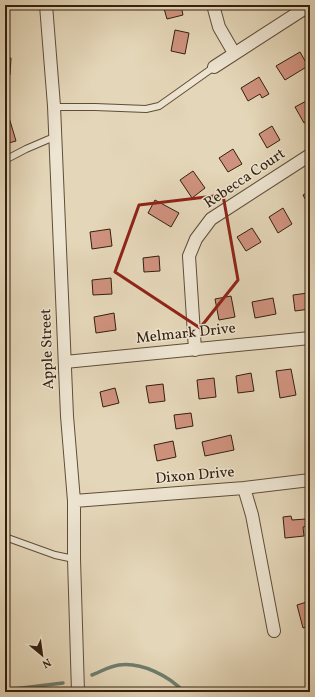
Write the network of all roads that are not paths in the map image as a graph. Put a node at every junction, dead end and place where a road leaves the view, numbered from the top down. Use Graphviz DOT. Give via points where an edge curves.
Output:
graph roads {
  1 [pos="46,5"];
  2 [pos="213,5"];
  3 [pos="310,5"];
  4 [pos="234,53"];
  5 [pos="214,67"];
  6 [pos="54,107"];
  7 [pos="54,137"];
  8 [pos="310,154"];
  9 [pos="5,160"];
  10 [pos="310,338"];
  11 [pos="195,350"];
  12 [pos="65,362"];
  13 [pos="310,480"];
  14 [pos="244,488"];
  15 [pos="74,501"];
  16 [pos="5,537"];
  17 [pos="74,559"];
  18 [pos="274,631"];
  19 [pos="78,692"];
  1 -- 6 [label="street, Apple Street"];
  2 -- 4 [label="street" via="219,27"];
  3 -- 4 [label="street"];
  4 -- 5 [label="street"];
  5 -- 6 [label="lane" via="159,106 146,109"];
  6 -- 7 [label="street, Apple Street"];
  7 -- 9 [label="lane"];
  7 -- 12 [label="street, Apple Street"];
  8 -- 11 [label="street, Rebecca Court" via="211,219 196,239 189,256"];
  10 -- 11 [label="street, Melmark Drive"];
  11 -- 12 [label="street, Melmark Drive"];
  12 -- 15 [label="street, Apple Street"];
  13 -- 14 [label="street"];
  14 -- 15 [label="street, Dixon Drive"];
  14 -- 18 [label="street, Dixon Drive" via="252,515"];
  15 -- 17 [label="street, Apple Street"];
  16 -- 17 [label="lane"];
  17 -- 19 [label="street, Apple Street"];
}
